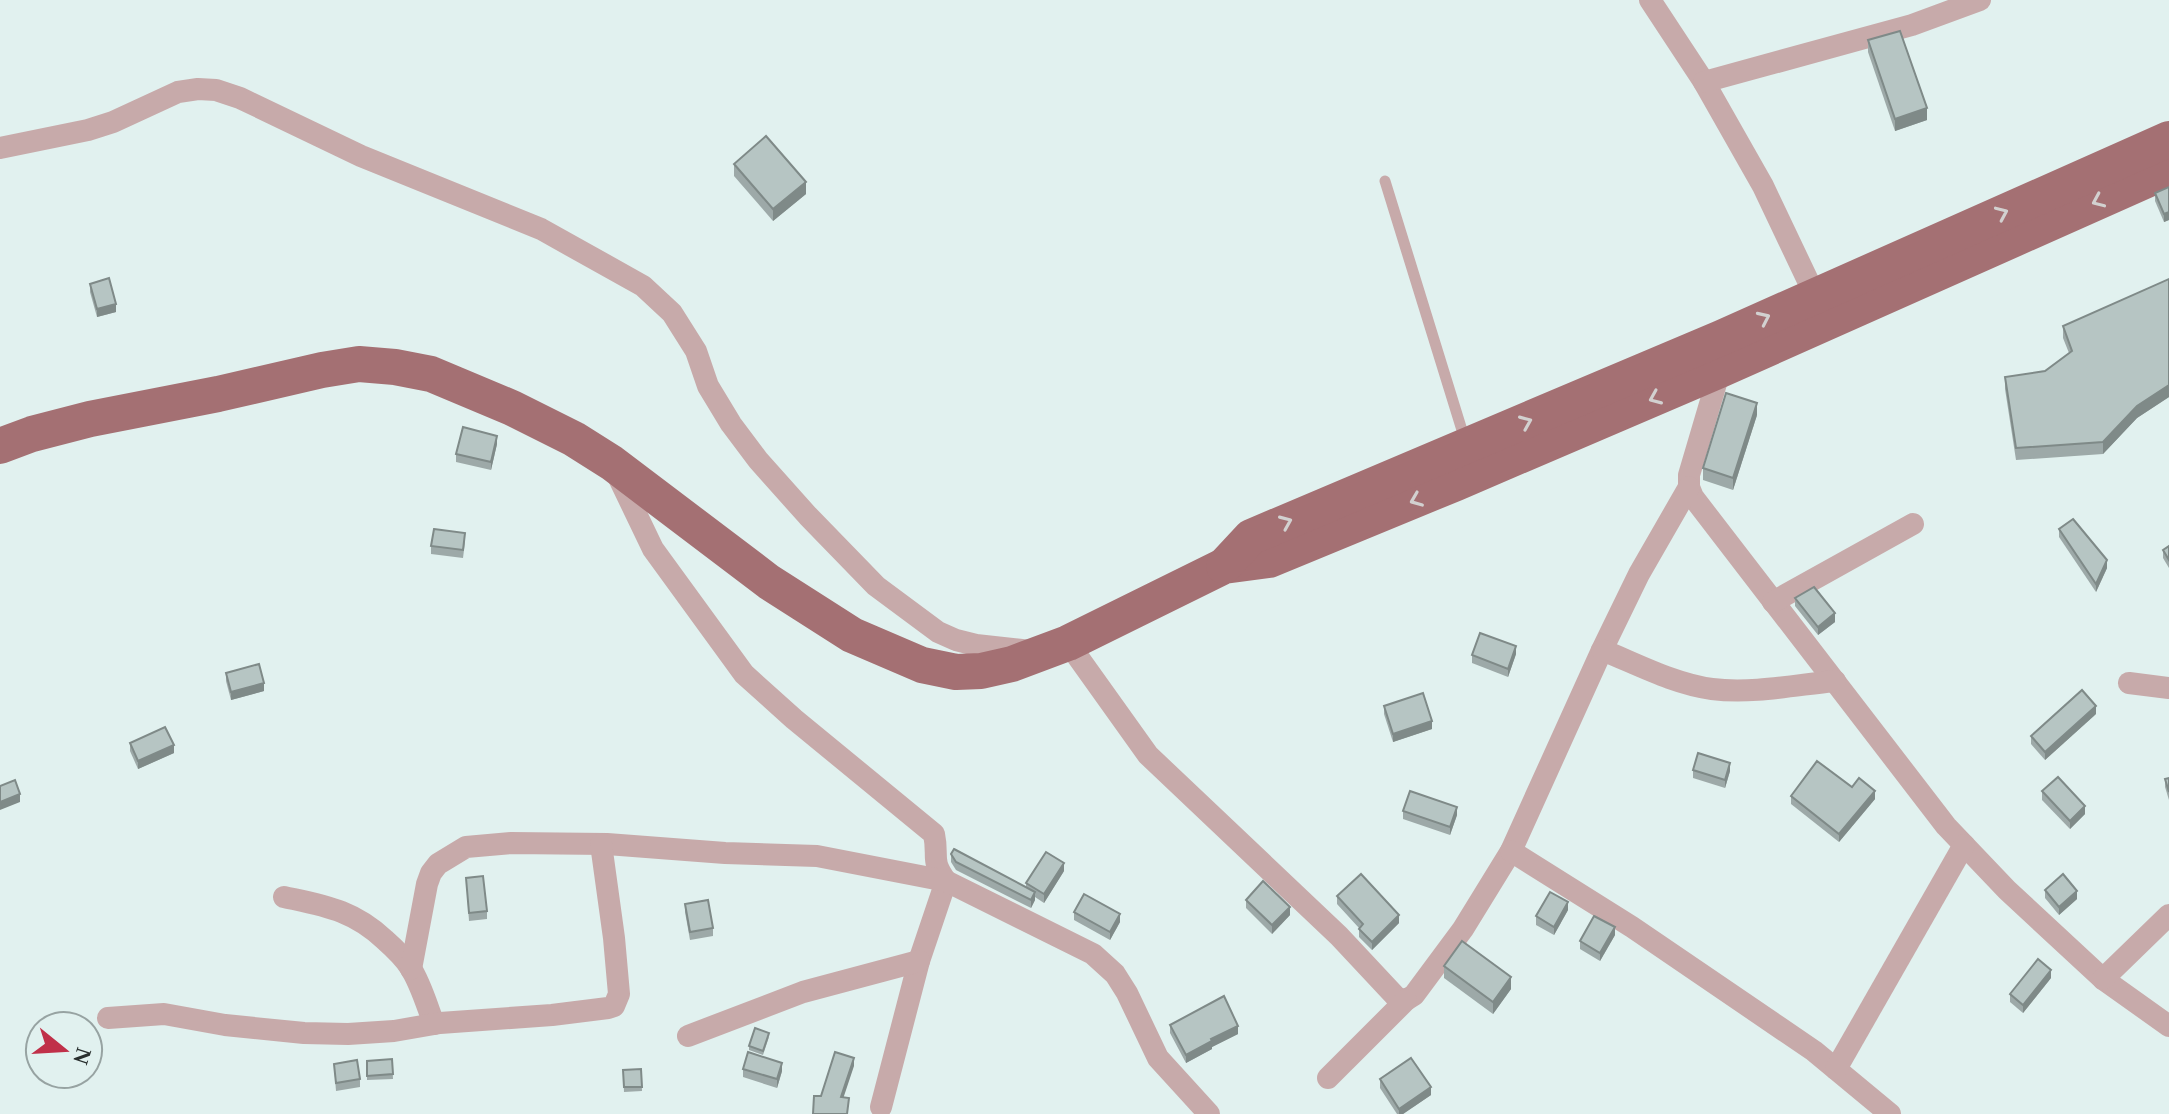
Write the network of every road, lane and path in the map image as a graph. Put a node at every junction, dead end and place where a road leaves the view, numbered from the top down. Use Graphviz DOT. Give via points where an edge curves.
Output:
graph roads {
  1 [pos="1650,0"];
  2 [pos="1980,0"];
  3 [pos="1704,82"];
  4 [pos="2169,139"];
  5 [pos="0,148"];
  6 [pos="2169,170"];
  7 [pos="1385,181"];
  8 [pos="1821,309"];
  9 [pos="1720,370"];
  10 [pos="0,446"];
  11 [pos="1467,447"];
  12 [pos="612,463"];
  13 [pos="1689,487"];
  14 [pos="1913,524"];
  15 [pos="1224,566"];
  16 [pos="1773,602"];
  17 [pos="1056,648"];
  18 [pos="1602,650"];
  19 [pos="1835,681"];
  20 [pos="2129,683"];
  21 [pos="2169,688"];
  22 [pos="601,844"];
  23 [pos="1964,845"];
  24 [pos="1511,851"];
  25 [pos="946,881"];
  26 [pos="284,897"];
  27 [pos="2169,915"];
  28 [pos="919,961"];
  29 [pos="411,969"];
  30 [pos="2103,979"];
  31 [pos="1406,1000"];
  32 [pos="108,1018"];
  33 [pos="434,1024"];
  34 [pos="2169,1026"];
  35 [pos="688,1036"];
  36 [pos="1836,1069"];
  37 [pos="1328,1078"];
  38 [pos="881,1107"];
  39 [pos="1209,1114"];
  40 [pos="1890,1114"];
  1 -- 3 [label="street"];
  2 -- 3 [label="street" via="1912,25"];
  3 -- 8 [label="street" via="1763,186"];
  8 -- 4 [label="main road, one-way"];
  5 -- 17 [label="street" via="88,130 178,92 216,90 541,229 643,286 672,313 740,436 876,586 956,640"];
  6 -- 8 [label="main road, one-way"];
  7 -- 11 [label="lane"];
  8 -- 9 [label="main road"];
  11 -- 8 [label="main road, one-way" via="1707,344"];
  9 -- 13 [label="street"];
  9 -- 15 [label="main road, one-way" via="1269,560"];
  10 -- 12 [label="main road" via="90,419 359,364 419,372 466,387"];
  15 -- 11 [label="main road, one-way" via="1251,537"];
  12 -- 17 [label="main road" via="769,582 889,652 956,672 1012,664"];
  12 -- 25 [label="street" via="653,549 744,674 934,834 935,866"];
  13 -- 16 [label="street"];
  13 -- 18 [label="street"];
  14 -- 16 [label="street"];
  15 -- 17 [label="main road"];
  16 -- 19 [label="street"];
  17 -- 31 [label="street" via="1148,755 1397,998"];
  18 -- 19 [label="street" via="1709,689"];
  18 -- 24 [label="street"];
  19 -- 23 [label="street"];
  20 -- 21 [label="street"];
  22 -- 25 [label="street" via="817,856"];
  22 -- 29 [label="street" via="485,844 452,854 438,864 427,884"];
  22 -- 33 [label="street" via="619,994 614,1006"];
  23 -- 30 [label="street"];
  23 -- 36 [label="street"];
  24 -- 31 [label="street" via="1463,929"];
  24 -- 36 [label="street" via="1632,927"];
  25 -- 28 [label="street"];
  25 -- 39 [label="street" via="1093,954 1127,993 1158,1058"];
  26 -- 29 [label="street" via="353,915"];
  27 -- 30 [label="street"];
  28 -- 35 [label="street" via="803,992"];
  28 -- 38 [label="street"];
  29 -- 33 [label="street"];
  30 -- 34 [label="street"];
  31 -- 37 [label="street"];
  32 -- 33 [label="street" via="164,1014 238,1027 348,1034"];
  36 -- 40 [label="street"];
}
